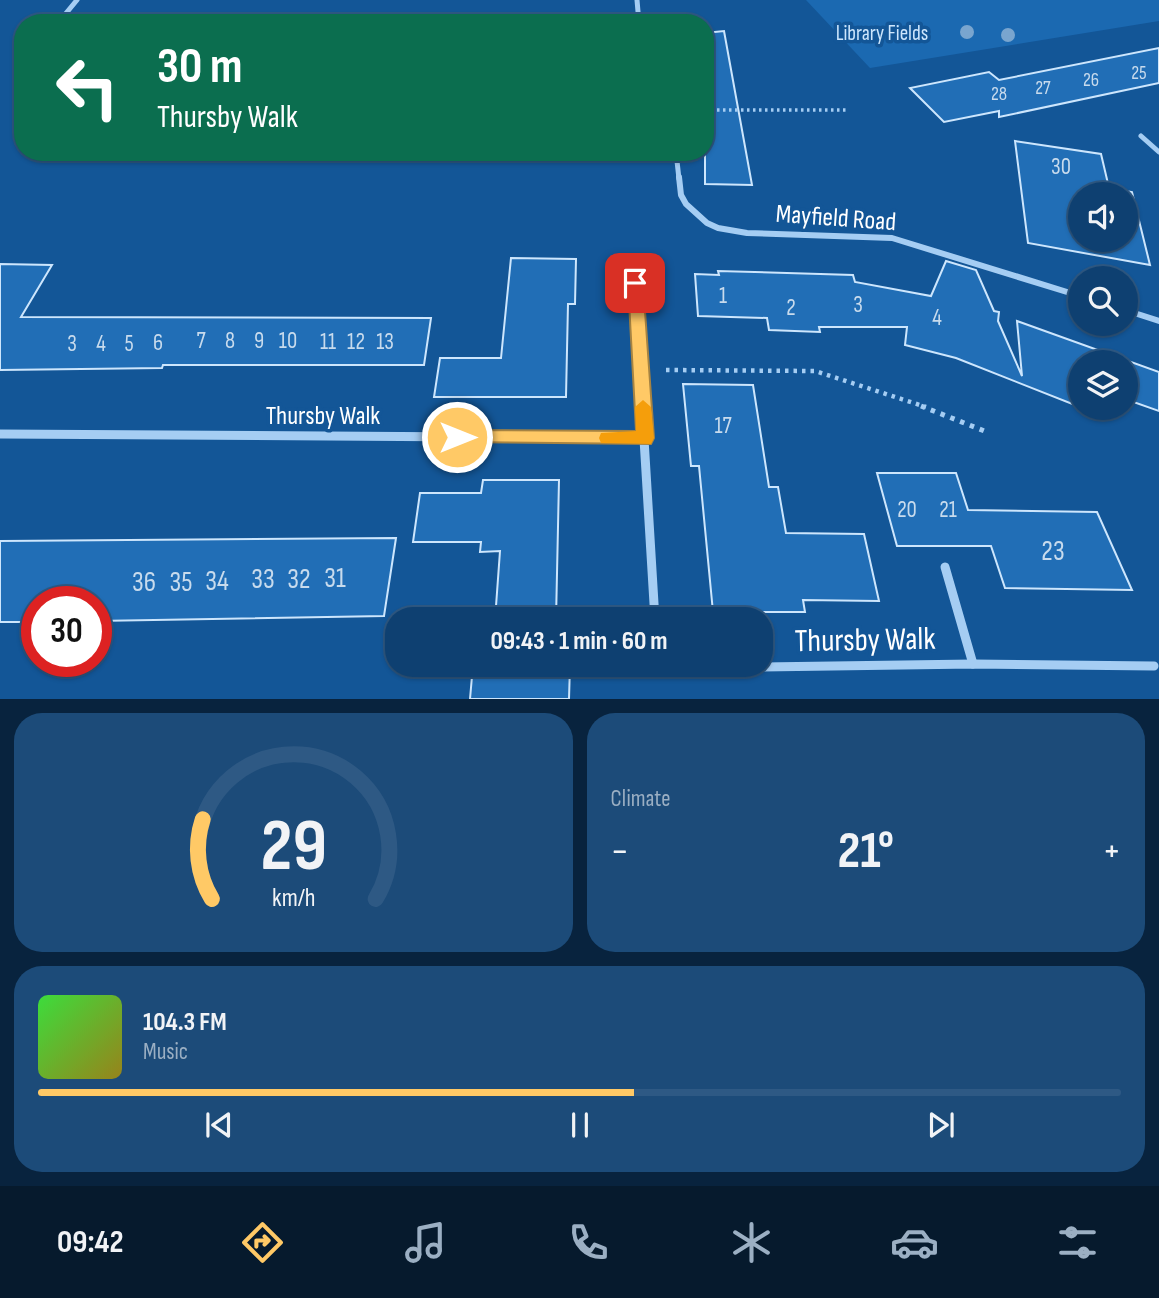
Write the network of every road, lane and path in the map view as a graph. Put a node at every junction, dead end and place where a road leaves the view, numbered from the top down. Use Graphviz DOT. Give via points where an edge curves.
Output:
graph roads {
  1 [pos="77,0"];
  2 [pos="65,14"];
  3 [pos="714,110"];
  4 [pos="846,110"];
  5 [pos="1141,136"];
  6 [pos="1159,152"];
  7 [pos="677,161"];
  8 [pos="635,283"];
  9 [pos="1068,292"];
  10 [pos="1138,314"];
  11 [pos="1159,321"];
  12 [pos="641,370"];
  13 [pos="987,432"];
  14 [pos="0,434"];
  15 [pos="645,438"];
  16 [pos="945,567"];
  17 [pos="654,607"];
  18 [pos="973,664"];
  19 [pos="1154,666"];
  20 [pos="773,667"];
  1 -- 2 [label="street"];
  3 -- 4 [label="path"];
  5 -- 6 [label="street"];
  7 -- 9 [label="street, Mayfield Road" via="681,195 690,209 718,228 892,238"];
  8 -- 12 [label="street"];
  10 -- 11 [label="street"];
  12 -- 13 [label="path" via="815,371"];
  12 -- 15 [label="street"];
  14 -- 15 [label="street, Thursby Walk"];
  15 -- 17 [label="street"];
  16 -- 18 [label="street, Thursby Walk"];
  18 -- 19 [label="street, Thursby Walk"];
  18 -- 20 [label="street, Thursby Walk"];
}
